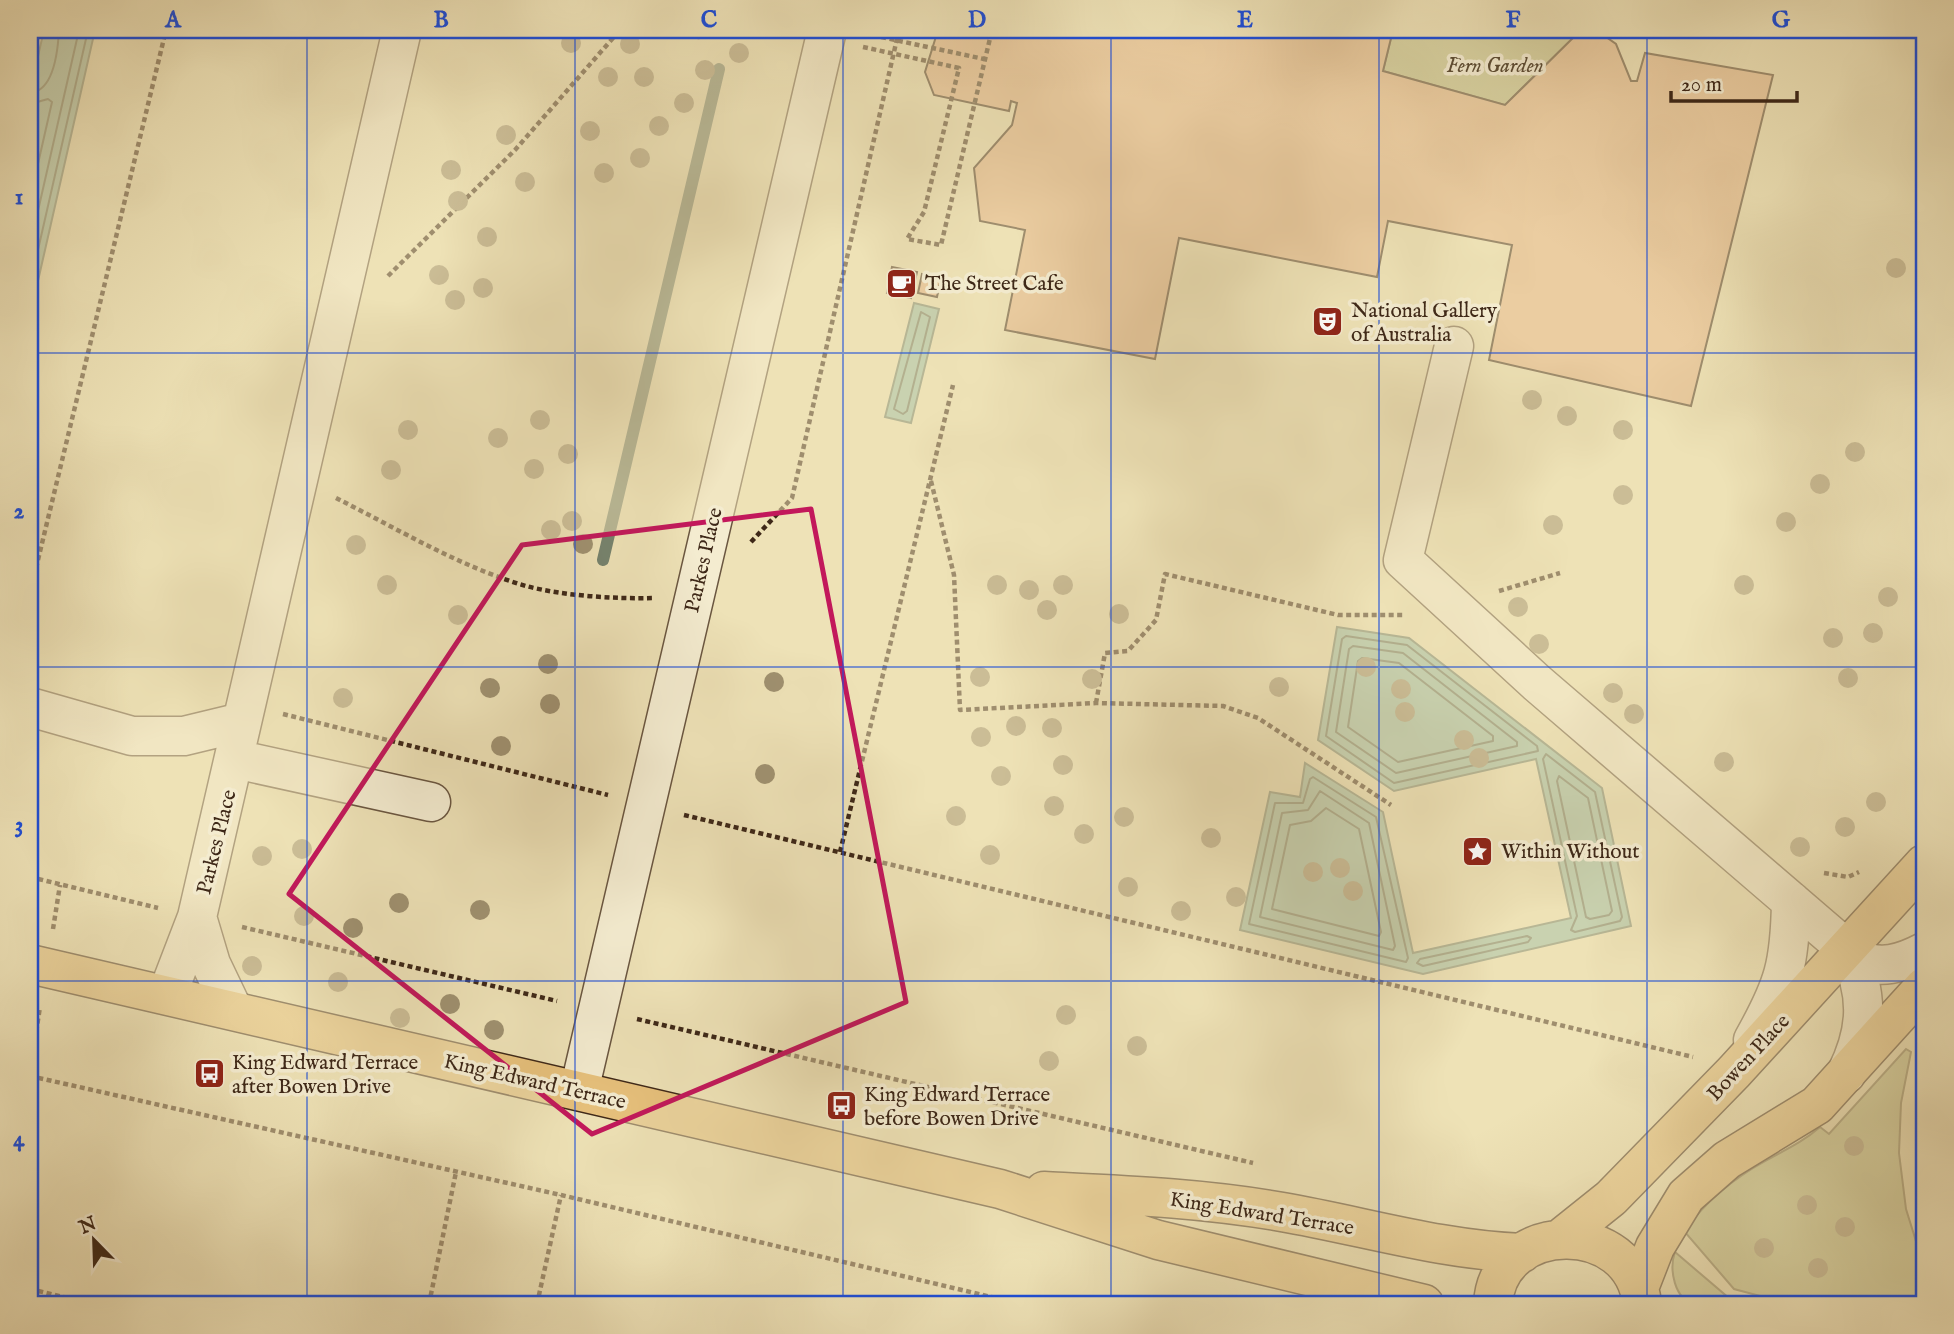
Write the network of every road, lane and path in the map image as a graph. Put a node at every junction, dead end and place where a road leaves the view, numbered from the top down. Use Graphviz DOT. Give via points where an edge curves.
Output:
graph roads {
  1 [pos="166,30"];
  2 [pos="402,30"];
  3 [pos="620,30"];
  4 [pos="678,30"];
  5 [pos="701,30"];
  6 [pos="899,30"];
  7 [pos="992,30"];
  8 [pos="833,33"];
  9 [pos="894,53"];
  10 [pos="984,59"];
  11 [pos="379,286"];
  12 [pos="1454,346"];
  13 [pos="953,385"];
  14 [pos="931,481"];
  15 [pos="324,492"];
  16 [pos="748,545"];
  17 [pos="1560,573"];
  18 [pos="1431,586"];
  19 [pos="30,593"];
  20 [pos="1488,595"];
  21 [pos="662,598"];
  22 [pos="1096,703"];
  23 [pos="30,707"];
  24 [pos="243,713"];
  25 [pos="235,759"];
  26 [pos="685,801"];
  27 [pos="431,802"];
  28 [pos="645,805"];
  29 [pos="1391,805"];
  30 [pos="841,852"];
  31 [pos="1924,864"];
  32 [pos="30,877"];
  33 [pos="1791,901"];
  34 [pos="197,917"];
  35 [pos="1848,950"];
  36 [pos="1924,952"];
  37 [pos="30,964"];
  38 [pos="1924,987"];
  39 [pos="167,995"];
  40 [pos="233,1010"];
  41 [pos="598,1010"];
  42 [pos="36,1033"];
  43 [pos="30,1037"];
  44 [pos="1719,1065"];
  45 [pos="1846,1074"];
  46 [pos="30,1076"];
  47 [pos="579,1091"];
  48 [pos="1265,1166"];
  49 [pos="456,1172"];
  50 [pos="1000,1189"];
  51 [pos="561,1195"];
  52 [pos="1561,1238"];
  53 [pos="1522,1253"];
  54 [pos="30,1289"];
  55 [pos="984,1295"];
  56 [pos="1644,1298"];
  57 [pos="93,1304"];
  58 [pos="429,1304"];
  59 [pos="537,1304"];
  60 [pos="982,1304"];
  61 [pos="1021,1304"];
  62 [pos="1424,1304"];
  63 [pos="1493,1304"];
  1 -- 19 [label="path"];
  2 -- 24 [label="street, Parkes Place"];
  3 -- 11 [label="path" via="515,150"];
  4 -- 5 [label="path" via="675,34 699,37"];
  6 -- 9 [label="path"];
  7 -- 10 [label="path"];
  8 -- 9 [label="path"];
  8 -- 10 [label="path, bridge"];
  8 -- 28 [label="street, Parkes Place"];
  9 -- 10 [label="path" via="959,68 924,212 907,239 941,246"];
  9 -- 16 [label="path" via="792,498"];
  12 -- 18 [label="street" via="1403,560"];
  13 -- 14 [label="path"];
  14 -- 22 [label="path" via="954,575 960,710"];
  14 -- 30 [label="path"];
  15 -- 21 [label="path" via="457,559 527,586 620,599"];
  17 -- 20 [label="path"];
  18 -- 22 [label="path" via="1405,615 1338,615 1165,574 1156,621 1128,651 1105,653"];
  18 -- 33 [label="street"];
  22 -- 29 [label="path" via="1223,706 1258,718"];
  23 -- 24 [label="street" via="132,736 184,736"];
  24 -- 25 [label="street, Parkes Place"];
  24 -- 28 [label="path"];
  25 -- 27 [label="street"];
  25 -- 34 [label="street, Parkes Place"];
  26 -- 30 [label="path" via="682,814"];
  28 -- 41 [label="street, Parkes Place"];
  30 -- 44 [label="path"];
  31 -- 35 [label="main road, Bowen Place"];
  32 -- 34 [label="path"];
  33 -- 35 [label="street"];
  33 -- 44 [label="street" via="1791,941 1784,979"];
  34 -- 39 [label="street, Parkes Place"];
  34 -- 40 [label="street" via="211,964"];
  34 -- 41 [label="path"];
  35 -- 36 [label="street" via="1864,962 1882,965"];
  35 -- 44 [label="main road, Bowen Place"];
  35 -- 45 [label="street" via="1865,1005 1859,1046"];
  37 -- 39 [label="main road, King Edward Terrace"];
  38 -- 45 [label="main road"];
  39 -- 40 [label="main road, King Edward Terrace"];
  40 -- 47 [label="main road, King Edward Terrace"];
  41 -- 47 [label="street, Parkes Place"];
  41 -- 48 [label="path"];
  42 -- 43 [label="path"];
  44 -- 52 [label="main road, Bowen Place" via="1611,1198"];
  45 -- 56 [label="main road" via="1817,1105 1727,1160 1686,1196 1655,1247"];
  46 -- 49 [label="path"];
  47 -- 50 [label="main road, King Edward Terrace"];
  49 -- 51 [label="path"];
  49 -- 58 [label="path"];
  50 -- 53 [label="main road, King Edward Terrace" via="1224,1202 1434,1245"];
  50 -- 62 [label="main road, King Edward Terrace" via="1172,1243"];
  51 -- 55 [label="path"];
  51 -- 59 [label="path"];
  52 -- 53 [label="main road, King Edward Terrace"];
  52 -- 56 [label="main road, King Edward Terrace" via="1600,1245 1630,1270"];
  53 -- 63 [label="main road, King Edward Terrace" via="1499,1281"];
  54 -- 57 [label="path"];
  55 -- 60 [label="path"];
  55 -- 61 [label="path"];
}
